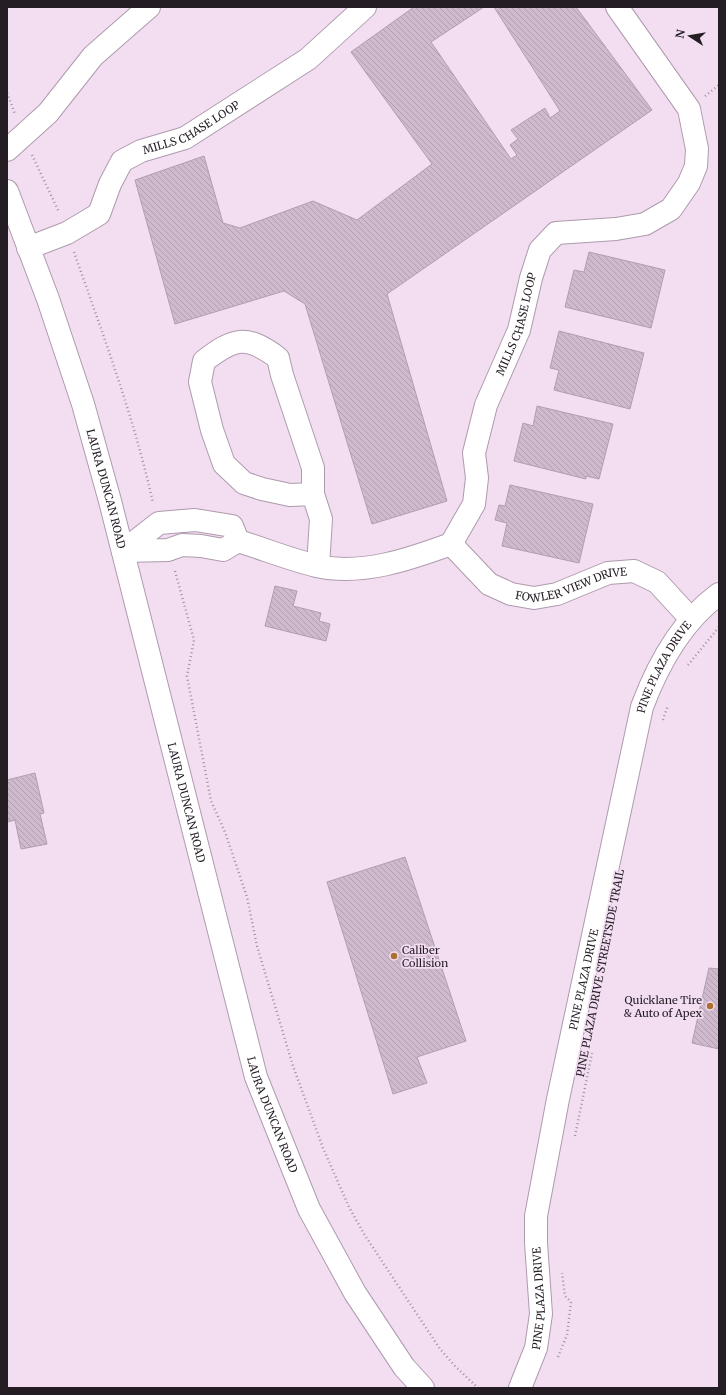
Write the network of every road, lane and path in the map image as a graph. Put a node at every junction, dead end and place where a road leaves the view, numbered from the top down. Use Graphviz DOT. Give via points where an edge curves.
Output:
graph roads {
  1 [pos="149,7"];
  2 [pos="365,7"];
  3 [pos="617,7"];
  4 [pos="7,150"];
  5 [pos="7,191"];
  6 [pos="28,248"];
  7 [pos="75,253"];
  8 [pos="314,494"];
  9 [pos="154,504"];
  10 [pos="451,544"];
  11 [pos="122,551"];
  12 [pos="173,566"];
  13 [pos="318,566"];
  14 [pos="719,594"];
  15 [pos="691,619"];
  16 [pos="719,627"];
  17 [pos="684,670"];
  18 [pos="669,704"];
  19 [pos="662,724"];
  20 [pos="594,1046"];
  21 [pos="574,1140"];
  22 [pos="560,1266"];
  23 [pos="568,1335"];
  24 [pos="423,1388"];
  25 [pos="478,1388"];
  26 [pos="520,1388"];
  1 -- 4 [label="street" via="93,56 48,113"];
  2 -- 6 [label="street, MILLS CHASE LOOP" via="308,59 185,138 141,151 122,161 99,214 67,233"];
  3 -- 10 [label="street, MILLS CHASE LOOP" via="690,109 697,149 696,166 689,183 671,209 645,224 616,229 556,233 540,250 519,330 486,405 474,453 477,478 474,504"];
  5 -- 6 [label="street, LAURA DUNCAN ROAD"];
  6 -- 11 [label="street, LAURA DUNCAN ROAD" via="82,404"];
  7 -- 9 [label="path" via="127,403"];
  8 -- 8 [label="street" via="313,468 278,358 261,346 241,341 223,346 204,361 200,382 224,464 244,483 290,495"];
  8 -- 13 [label="street" via="321,519"];
  10 -- 13 [label="street" via="410,559 380,565 351,568"];
  10 -- 15 [label="street, FOWLER VIEW DRIVE" via="489,584 511,594 534,598 608,573 634,571 657,582"];
  11 -- 13 [label="street" via="159,523 195,520 232,526 238,541"];
  11 -- 24 [label="street, LAURA DUNCAN ROAD" via="264,1101 309,1209 355,1293 404,1367"];
  12 -- 25 [label="path" via="194,640 187,676 211,801 225,832 247,896 257,946 298,1081 323,1148 364,1234 440,1349"];
  14 -- 15 [label="street, PINE PLAZA DRIVE"];
  15 -- 26 [label="street, PINE PLAZA DRIVE" via="651,683 630,755 536,1216 540,1320 536,1348"];
  16 -- 17 [label="path"];
  18 -- 19 [label="path"];
  20 -- 21 [label="path, PINE PLAZA DRIVE STREETSIDE TRAIL"];
  22 -- 23 [label="path" via="565,1296 571,1302"];
}
